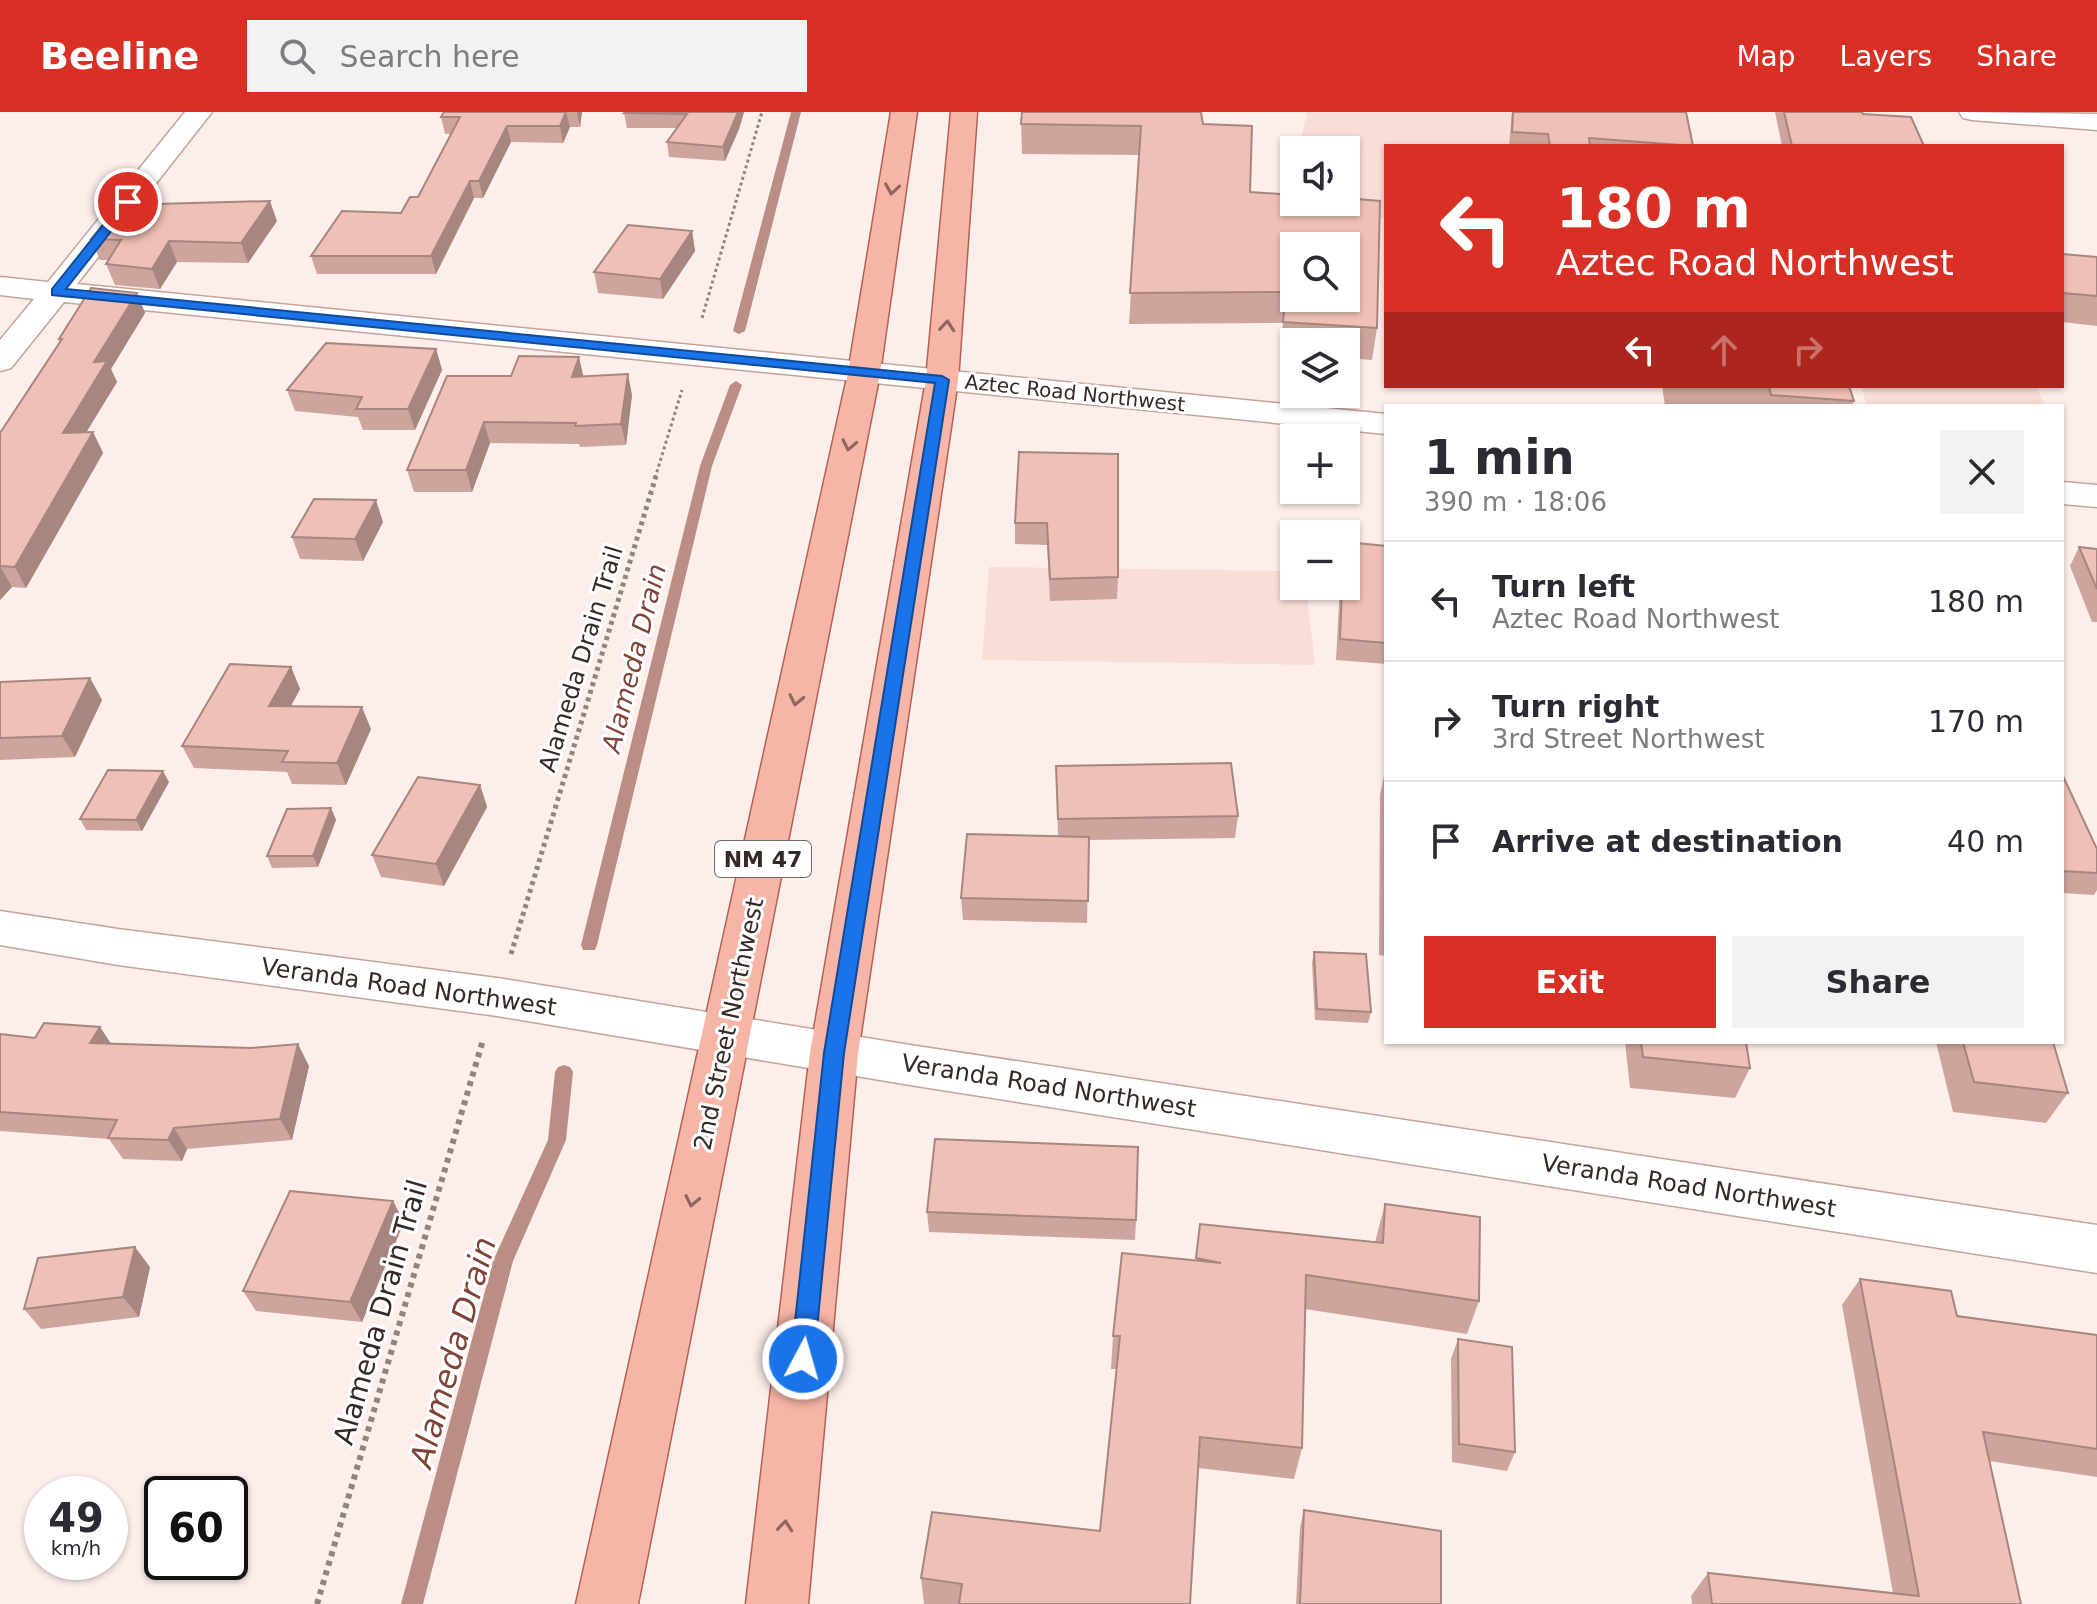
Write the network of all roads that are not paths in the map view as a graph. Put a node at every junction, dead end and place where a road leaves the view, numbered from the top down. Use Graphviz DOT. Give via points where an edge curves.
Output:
graph roads {
  1 [pos="199,112"];
  2 [pos="904,112"];
  3 [pos="964,112"];
  4 [pos="1972,112"];
  5 [pos="2097,122"];
  6 [pos="0,286"];
  7 [pos="57,292"];
  8 [pos="0,361"];
  9 [pos="864,373"];
  10 [pos="942,380"];
  11 [pos="1384,424"];
  12 [pos="2064,493"];
  13 [pos="2097,496"];
  14 [pos="0,928"];
  15 [pos="727,1033"];
  16 [pos="834,1053"];
  17 [pos="2097,1249"];
  18 [pos="607,1604"];
  19 [pos="777,1604"];
  1 -- 7 [label="street"];
  2 -- 9 [label="main road, 2nd Street Northwest / NM 47, one-way"];
  10 -- 3 [label="main road, one-way"];
  4 -- 5 [label="street"];
  6 -- 7 [label="street, Aztec Road Northwest"];
  7 -- 8 [label="street"];
  7 -- 9 [label="street, Aztec Road Northwest"];
  9 -- 10 [label="street, Aztec Road Northwest"];
  9 -- 15 [label="main road, 2nd Street Northwest / NM 47, one-way"];
  10 -- 11 [label="street, Aztec Road Northwest"];
  10 -- 16 [label="main road"];
  12 -- 13 [label="street"];
  14 -- 15 [label="street, Veranda Road Northwest"];
  15 -- 16 [label="street, Veranda Road Northwest"];
  15 -- 18 [label="main road, 2nd Street Northwest / NM 47, one-way"];
  16 -- 17 [label="street, Veranda Road Northwest"];
  19 -- 16 [label="main road, one-way"];
}
